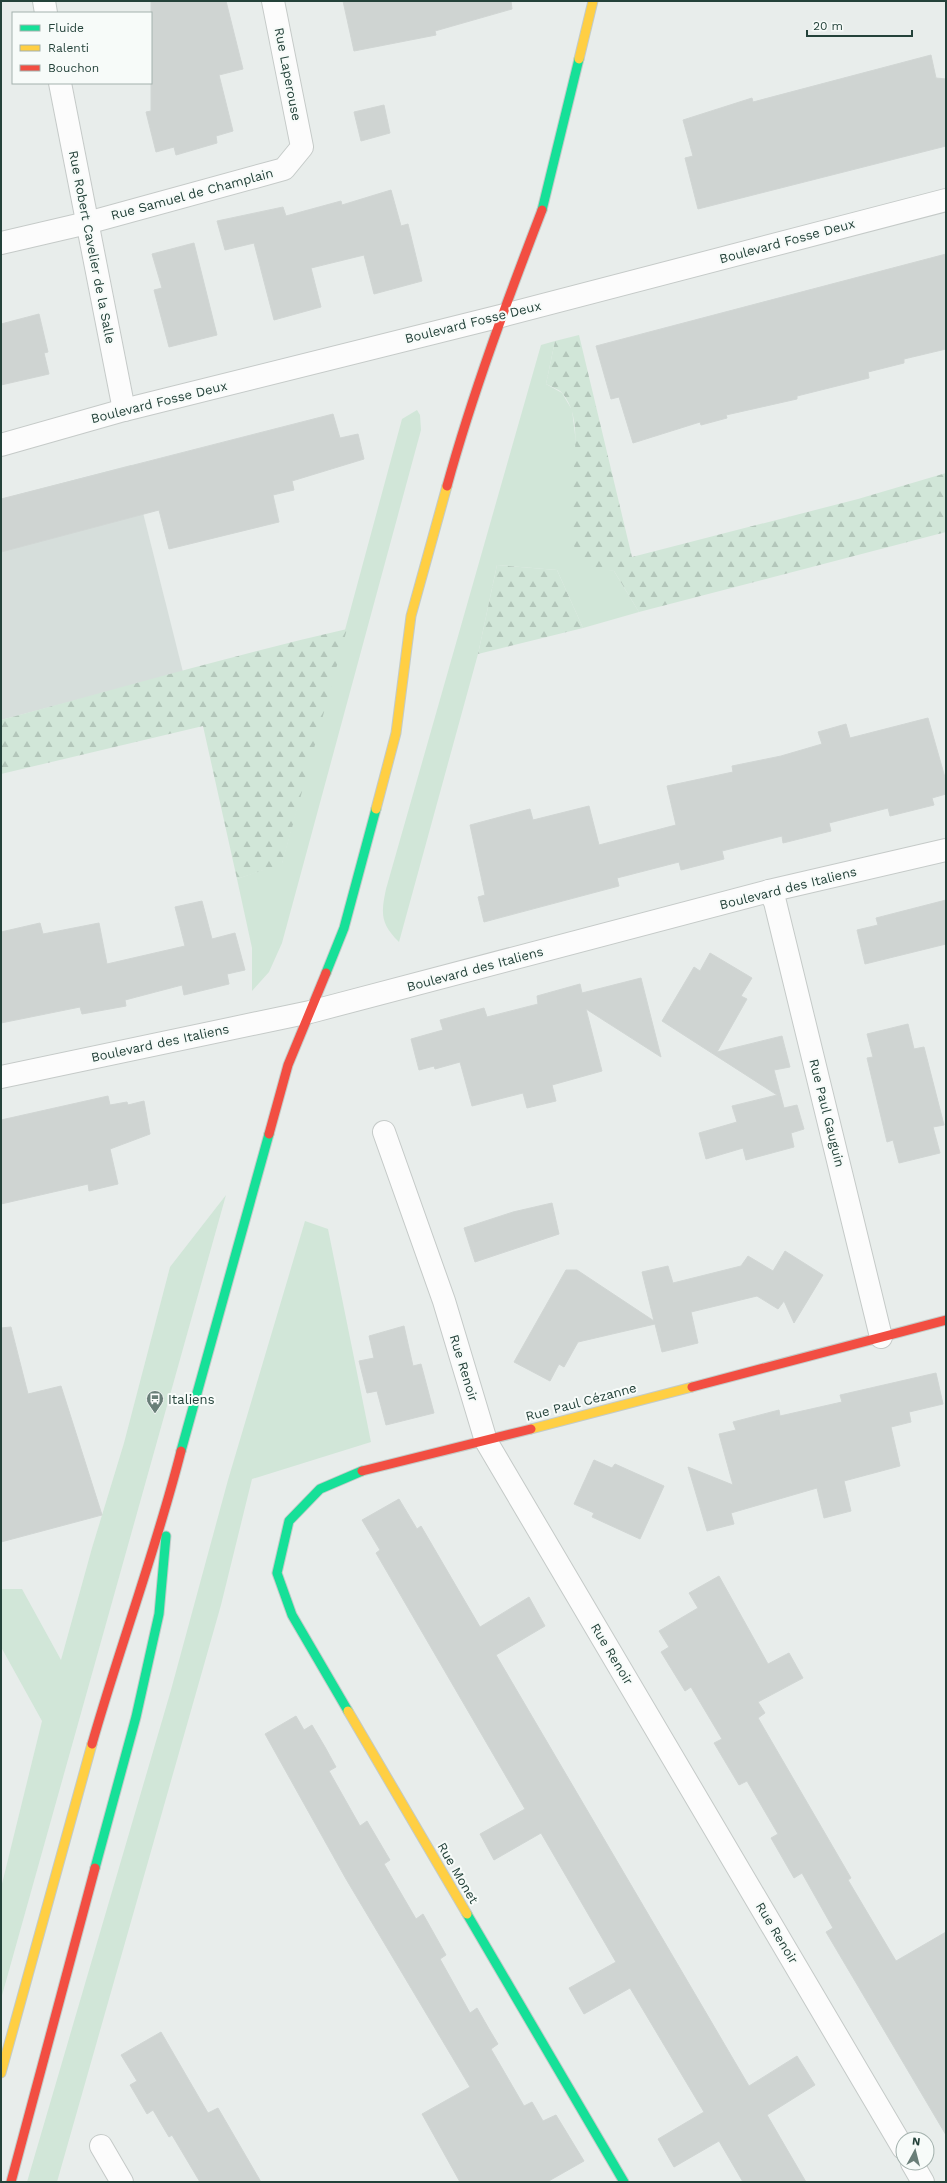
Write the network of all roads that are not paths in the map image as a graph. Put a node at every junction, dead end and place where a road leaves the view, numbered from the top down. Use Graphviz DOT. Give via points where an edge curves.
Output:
graph roads {
  1 [pos="44,1"];
  2 [pos="273,1"];
  3 [pos="593,1"];
  4 [pos="46,12"];
  5 [pos="60,84"];
  6 [pos="302,147"];
  7 [pos="946,200"];
  8 [pos="87,223"];
  9 [pos="1,243"];
  10 [pos="501,316"];
  11 [pos="124,410"];
  12 [pos="1,445"];
  13 [pos="946,850"];
  14 [pos="769,892"];
  15 [pos="310,1012"];
  16 [pos="1,1077"];
  17 [pos="384,1132"];
  18 [pos="946,1320"];
  19 [pos="881,1337"];
  20 [pos="486,1441"];
  21 [pos="169,1499"];
  22 [pos="277,1573"];
  23 [pos="1,2073"];
  24 [pos="895,2134"];
  25 [pos="101,2146"];
  26 [pos="917,2171"];
  27 [pos="11,2182"];
  28 [pos="122,2182"];
  29 [pos="624,2182"];
  30 [pos="923,2182"];
  1 -- 4 [label="street"];
  2 -- 6 [label="street, Rue Laperouse"];
  3 -- 10 [label="main road" via="544,205"];
  5 -- 8 [label="street, Rue Robert Cavelier de la Salle"];
  6 -- 8 [label="street, Rue Samuel de Champlain" via="284,169"];
  7 -- 10 [label="street, Boulevard Fosse Deux"];
  8 -- 9 [label="street, Rue Samuel de Champlain"];
  8 -- 11 [label="street, Rue Robert Cavelier de la Salle"];
  10 -- 11 [label="street, Boulevard Fosse Deux"];
  10 -- 15 [label="main road" via="464,427 411,616 396,733 344,928"];
  11 -- 12 [label="street, Boulevard Fosse Deux"];
  13 -- 14 [label="street, Boulevard des Italiens"];
  14 -- 15 [label="street, Boulevard des Italiens"];
  14 -- 19 [label="street, Rue Paul Gauguin" via="775,902"];
  15 -- 16 [label="street, Boulevard des Italiens"];
  15 -- 21 [label="main road" via="284,1079"];
  17 -- 20 [label="street, Rue Renoir" via="444,1301"];
  18 -- 19 [label="main road, Rue Paul Cézanne"];
  19 -- 20 [label="main road, Rue Paul Cézanne"];
  20 -- 22 [label="main road, Rue Paul Cézanne" via="361,1471 320,1488 289,1521"];
  20 -- 24 [label="street, Rue Renoir"];
  21 -- 23 [label="main road" via="106,1696"];
  21 -- 27 [label="main road" via="159,1614 145,1678"];
  22 -- 29 [label="main road, Rue Monet" via="292,1615"];
  25 -- 28 [label="street"];
  26 -- 30 [label="street"];
}
